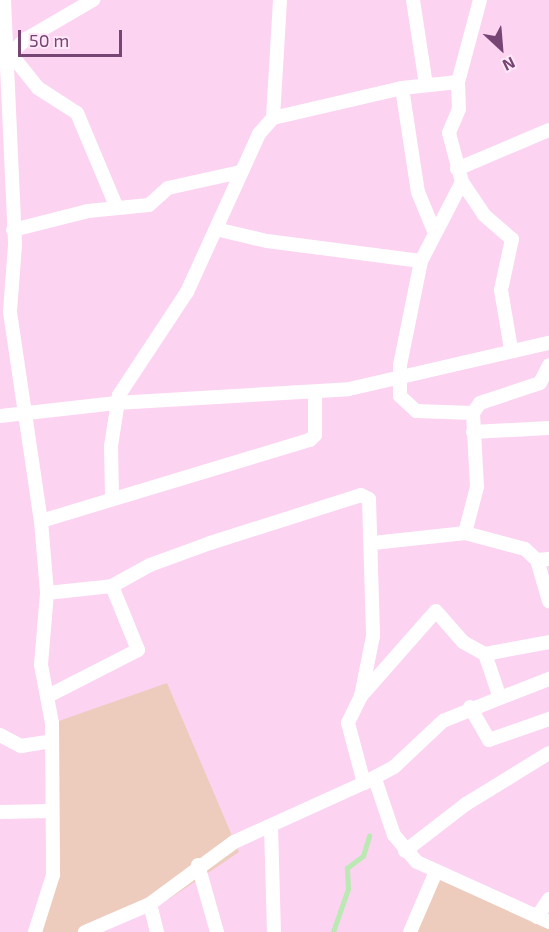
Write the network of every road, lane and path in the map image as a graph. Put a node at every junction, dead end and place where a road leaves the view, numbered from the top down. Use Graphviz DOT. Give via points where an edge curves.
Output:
graph roads {
  1 [pos="4,0"];
  2 [pos="93,0"];
  3 [pos="280,0"];
  4 [pos="413,0"];
  5 [pos="481,0"];
  6 [pos="4,60"];
  7 [pos="458,82"];
  8 [pos="426,85"];
  9 [pos="402,88"];
  10 [pos="273,118"];
  11 [pos="549,130"];
  12 [pos="240,172"];
  13 [pos="460,175"];
  14 [pos="117,208"];
  15 [pos="13,230"];
  16 [pos="220,230"];
  17 [pos="434,231"];
  18 [pos="422,261"];
  19 [pos="549,343"];
  20 [pos="511,349"];
  21 [pos="549,365"];
  22 [pos="398,380"];
  23 [pos="315,392"];
  24 [pos="116,403"];
  25 [pos="24,413"];
  26 [pos="473,413"];
  27 [pos="0,416"];
  28 [pos="549,428"];
  29 [pos="473,432"];
  30 [pos="112,496"];
  31 [pos="41,521"];
  32 [pos="465,533"];
  33 [pos="373,543"];
  34 [pos="543,560"];
  35 [pos="112,586"];
  36 [pos="47,593"];
  37 [pos="549,601"];
  38 [pos="549,642"];
  39 [pos="485,654"];
  40 [pos="549,679"];
  41 [pos="48,696"];
  42 [pos="361,696"];
  43 [pos="500,698"];
  44 [pos="470,707"];
  45 [pos="549,719"];
  46 [pos="0,735"];
  47 [pos="52,741"];
  48 [pos="549,753"];
  49 [pos="370,781"];
  50 [pos="52,811"];
  51 [pos="0,812"];
  52 [pos="271,826"];
  53 [pos="405,851"];
  54 [pos="198,865"];
  55 [pos="435,874"];
  56 [pos="549,899"];
  57 [pos="150,904"];
  58 [pos="543,919"];
  59 [pos="35,932"];
  60 [pos="85,932"];
  61 [pos="157,932"];
  62 [pos="217,932"];
  63 [pos="274,932"];
  64 [pos="410,932"];
  1 -- 6 [label="street"];
  2 -- 6 [label="street"];
  3 -- 10 [label="street"];
  4 -- 8 [label="street"];
  5 -- 7 [label="street"];
  6 -- 14 [label="street" via="77,113"];
  6 -- 15 [label="street"];
  7 -- 8 [label="street"];
  7 -- 13 [label="street" via="460,104 448,133"];
  8 -- 9 [label="street"];
  9 -- 10 [label="street"];
  9 -- 17 [label="street" via="418,192"];
  10 -- 12 [label="street" via="252,143"];
  11 -- 13 [label="street"];
  12 -- 14 [label="street" via="168,188 149,205"];
  12 -- 16 [label="street"];
  13 -- 17 [label="street"];
  13 -- 20 [label="street" via="484,215 512,239 501,290"];
  14 -- 15 [label="street"];
  15 -- 25 [label="street" via="10,312"];
  16 -- 18 [label="street" via="267,241"];
  16 -- 24 [label="street"];
  17 -- 18 [label="street"];
  18 -- 22 [label="street"];
  19 -- 20 [label="street"];
  20 -- 22 [label="street"];
  21 -- 26 [label="street" via="540,383 480,403"];
  22 -- 23 [label="street"];
  22 -- 26 [label="street" via="400,396 411,409"];
  23 -- 24 [label="street"];
  23 -- 30 [label="street" via="315,435 310,440"];
  24 -- 25 [label="street"];
  24 -- 30 [label="street"];
  25 -- 27 [label="street"];
  25 -- 31 [label="street"];
  26 -- 29 [label="street"];
  28 -- 29 [label="street"];
  29 -- 32 [label="street" via="477,487"];
  30 -- 31 [label="street"];
  31 -- 36 [label="street"];
  32 -- 33 [label="street"];
  32 -- 34 [label="street" via="525,549"];
  33 -- 35 [label="street" via="371,505 361,495 150,565"];
  33 -- 42 [label="street" via="373,636"];
  34 -- 37 [label="street"];
  35 -- 36 [label="street"];
  35 -- 41 [label="street" via="138,650"];
  36 -- 41 [label="street" via="40,646"];
  38 -- 39 [label="street"];
  39 -- 42 [label="street" via="469,647 439,613 432,612"];
  39 -- 43 [label="street"];
  40 -- 43 [label="street"];
  41 -- 47 [label="street"];
  42 -- 49 [label="street" via="348,723"];
  43 -- 44 [label="street"];
  44 -- 45 [label="street" via="489,740"];
  44 -- 49 [label="street" via="443,721"];
  46 -- 47 [label="street" via="21,746"];
  47 -- 50 [label="street"];
  48 -- 53 [label="street" via="466,804"];
  49 -- 52 [label="street"];
  49 -- 53 [label="street" via="389,826"];
  50 -- 51 [label="street"];
  50 -- 59 [label="street" via="53,874"];
  52 -- 54 [label="street"];
  52 -- 63 [label="street"];
  53 -- 55 [label="street"];
  54 -- 57 [label="street"];
  54 -- 62 [label="street"];
  55 -- 58 [label="street"];
  55 -- 64 [label="street"];
  56 -- 58 [label="street"];
  57 -- 60 [label="street"];
  57 -- 61 [label="street"];
}
